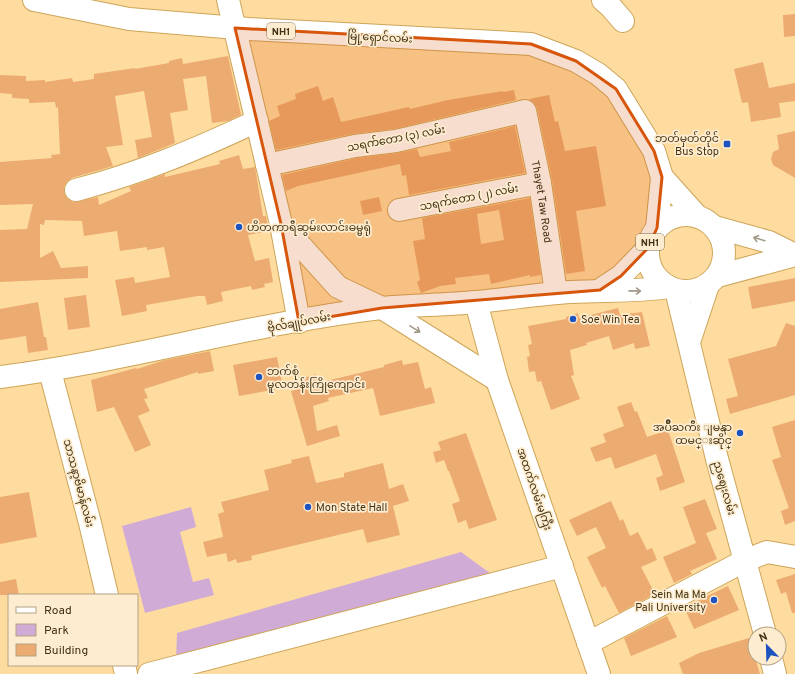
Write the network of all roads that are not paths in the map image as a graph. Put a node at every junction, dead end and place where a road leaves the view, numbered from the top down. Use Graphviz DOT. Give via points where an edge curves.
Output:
graph roads {
  1 [pos="34,0"];
  2 [pos="228,0"];
  3 [pos="603,0"];
  4 [pos="623,21"];
  5 [pos="525,111"];
  6 [pos="257,121"];
  7 [pos="266,165"];
  8 [pos="662,177"];
  9 [pos="540,183"];
  10 [pos="76,190"];
  11 [pos="399,210"];
  12 [pos="697,216"];
  13 [pos="281,224"];
  14 [pos="715,227"];
  15 [pos="657,228"];
  16 [pos="648,248"];
  17 [pos="795,255"];
  18 [pos="713,280"];
  19 [pos="672,289"];
  20 [pos="600,290"];
  21 [pos="556,293"];
  22 [pos="476,302"];
  23 [pos="382,308"];
  24 [pos="299,322"];
  25 [pos="689,342"];
  26 [pos="50,371"];
  27 [pos="0,377"];
  28 [pos="497,380"];
  29 [pos="795,557"];
  30 [pos="746,560"];
  31 [pos="562,566"];
  32 [pos="107,594"];
  33 [pos="762,626"];
  34 [pos="588,643"];
  35 [pos="149,674"];
  36 [pos="599,674"];
  1 -- 8 [label="main road, မြို့ရှောင်လမ်း / NH1" via="136,19 257,30 531,44 576,61 616,89 654,151"];
  2 -- 6 [label="main road"];
  3 -- 4 [label="main road"];
  5 -- 7 [label="main road, သရက်တော (၃) လမ်း" via="396,141 355,146"];
  5 -- 9 [label="main road, Thayet Taw Road"];
  6 -- 7 [label="main road"];
  6 -- 10 [label="main road" via="178,157 114,180"];
  7 -- 13 [label="main road"];
  8 -- 12 [label="main road, မြို့ရှောင်လမ်း / NH1"];
  8 -- 15 [label="main road, မြို့ရှောင်လမ်း / NH1"];
  9 -- 11 [label="main road, သရက်တော (၂) လမ်း"];
  9 -- 21 [label="main road, Thayet Taw Road"];
  12 -- 14 [label="main road, NH1"];
  12 -- 15 [label="main road, NH1" via="675,216 665,220"];
  13 -- 23 [label="main road" via="338,287"];
  13 -- 24 [label="main road"];
  17 -- 14 [label="main road, NH1, one-way" via="769,242"];
  14 -- 18 [label="main road" via="722,238 725,251 724,264"];
  15 -- 16 [label="main road, NH1"];
  16 -- 19 [label="main road, NH1" via="648,260 652,271 659,280"];
  16 -- 20 [label="main road" via="621,276"];
  17 -- 18 [label="main road, NH1"];
  18 -- 19 [label="main road, NH1" via="698,290 687,292"];
  18 -- 25 [label="main road"];
  20 -- 19 [label="main road, ဗိုလ်ချုပ်လမ်း, one-way"];
  19 -- 25 [label="main road, ညဈေးလမ်း"];
  20 -- 21 [label="main road, ဗိုလ်ချုပ်လမ်း"];
  21 -- 22 [label="main road, ဗိုလ်ချုပ်လမ်း"];
  22 -- 23 [label="main road, ဗိုလ်ချုပ်လမ်း"];
  22 -- 28 [label="main road, အထက်လမ်းမကြီး"];
  23 -- 24 [label="main road, ဗိုလ်ချုပ်လမ်း"];
  23 -- 28 [label="main road, one-way"];
  24 -- 26 [label="main road, ဗိုလ်ချုပ်လမ်း"];
  25 -- 30 [label="main road, ညဈေးလမ်း" via="717,459"];
  26 -- 27 [label="main road, ဗိုလ်ချုပ်လမ်း"];
  26 -- 32 [label="main road, သာသနာ့ဗိမာန်လမ်း"];
  28 -- 31 [label="main road, အထက်လမ်းမကြီး"];
  29 -- 30 [label="main road" via="767,552"];
  30 -- 33 [label="main road, ညဈေးလမ်း"];
  30 -- 34 [label="main road"];
  31 -- 34 [label="main road, အထက်လမ်းမကြီး"];
  31 -- 35 [label="main road"];
  34 -- 36 [label="main road, အထက်လမ်းမကြီး"];
}
